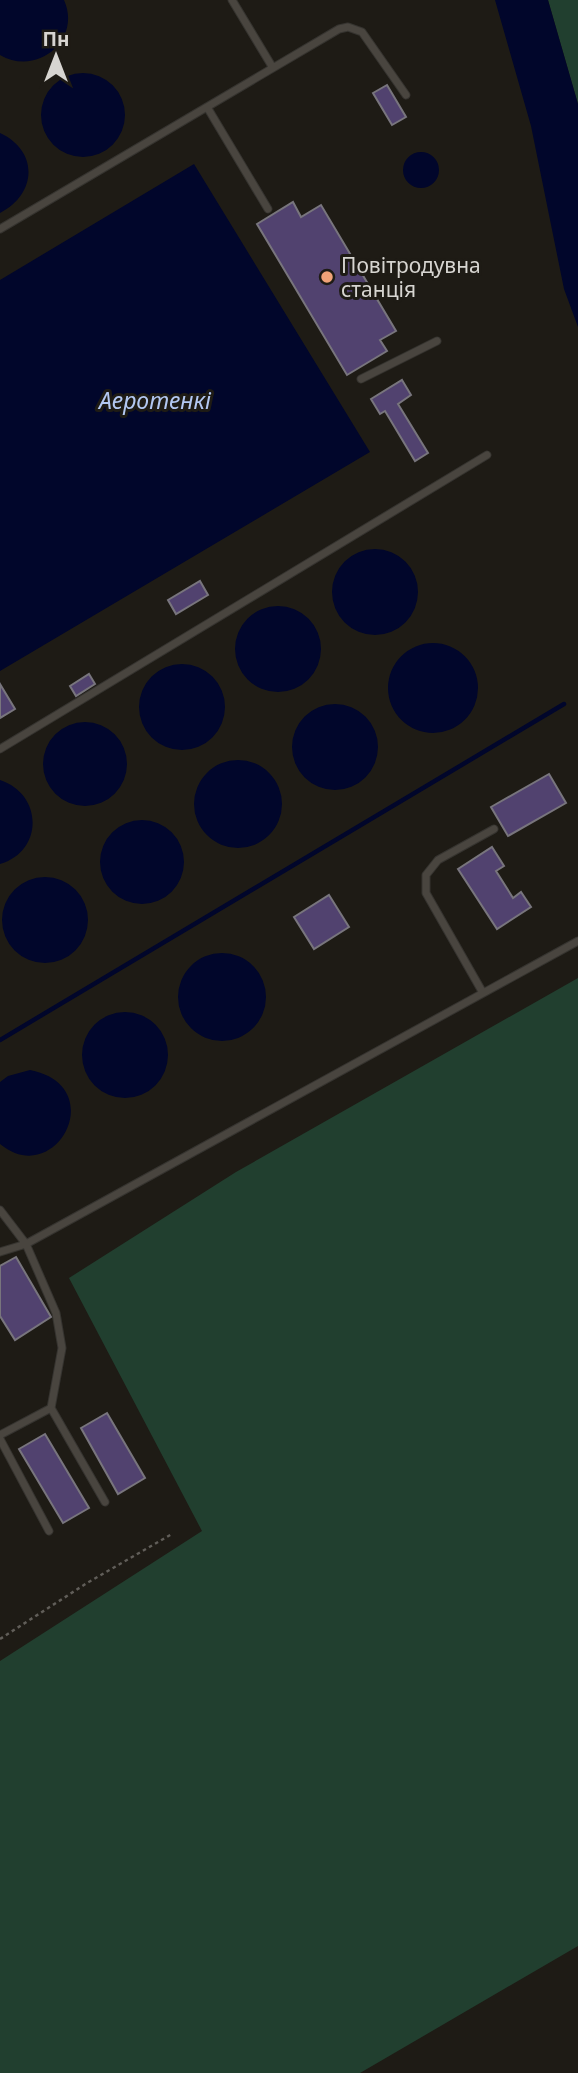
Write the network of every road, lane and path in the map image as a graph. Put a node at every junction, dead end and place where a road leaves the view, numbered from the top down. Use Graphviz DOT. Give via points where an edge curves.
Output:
graph roads {
  1 [pos="232,0"];
  2 [pos="273,68"];
  3 [pos="406,95"];
  4 [pos="207,107"];
  5 [pos="268,209"];
  6 [pos="0,229"];
  7 [pos="437,341"];
  8 [pos="361,379"];
  9 [pos="486,455"];
  10 [pos="0,750"];
  11 [pos="494,830"];
  12 [pos="578,941"];
  13 [pos="483,993"];
  14 [pos="0,1210"];
  15 [pos="26,1244"];
  16 [pos="0,1252"];
  17 [pos="51,1408"];
  18 [pos="0,1437"];
  19 [pos="105,1502"];
  20 [pos="49,1531"];
  21 [pos="172,1534"];
  22 [pos="0,1639"];
  1 -- 2 [label="lane"];
  2 -- 3 [label="lane" via="348,27 362,32"];
  2 -- 4 [label="lane"];
  4 -- 5 [label="lane"];
  4 -- 6 [label="lane"];
  7 -- 8 [label="lane"];
  9 -- 10 [label="lane"];
  11 -- 13 [label="lane" via="438,860 426,874 426,893"];
  12 -- 13 [label="lane"];
  13 -- 15 [label="lane"];
  14 -- 15 [label="lane"];
  15 -- 16 [label="lane"];
  15 -- 17 [label="lane" via="56,1313 62,1348"];
  17 -- 18 [label="lane"];
  17 -- 19 [label="lane"];
  18 -- 20 [label="lane"];
  21 -- 22 [label="path"];
}
